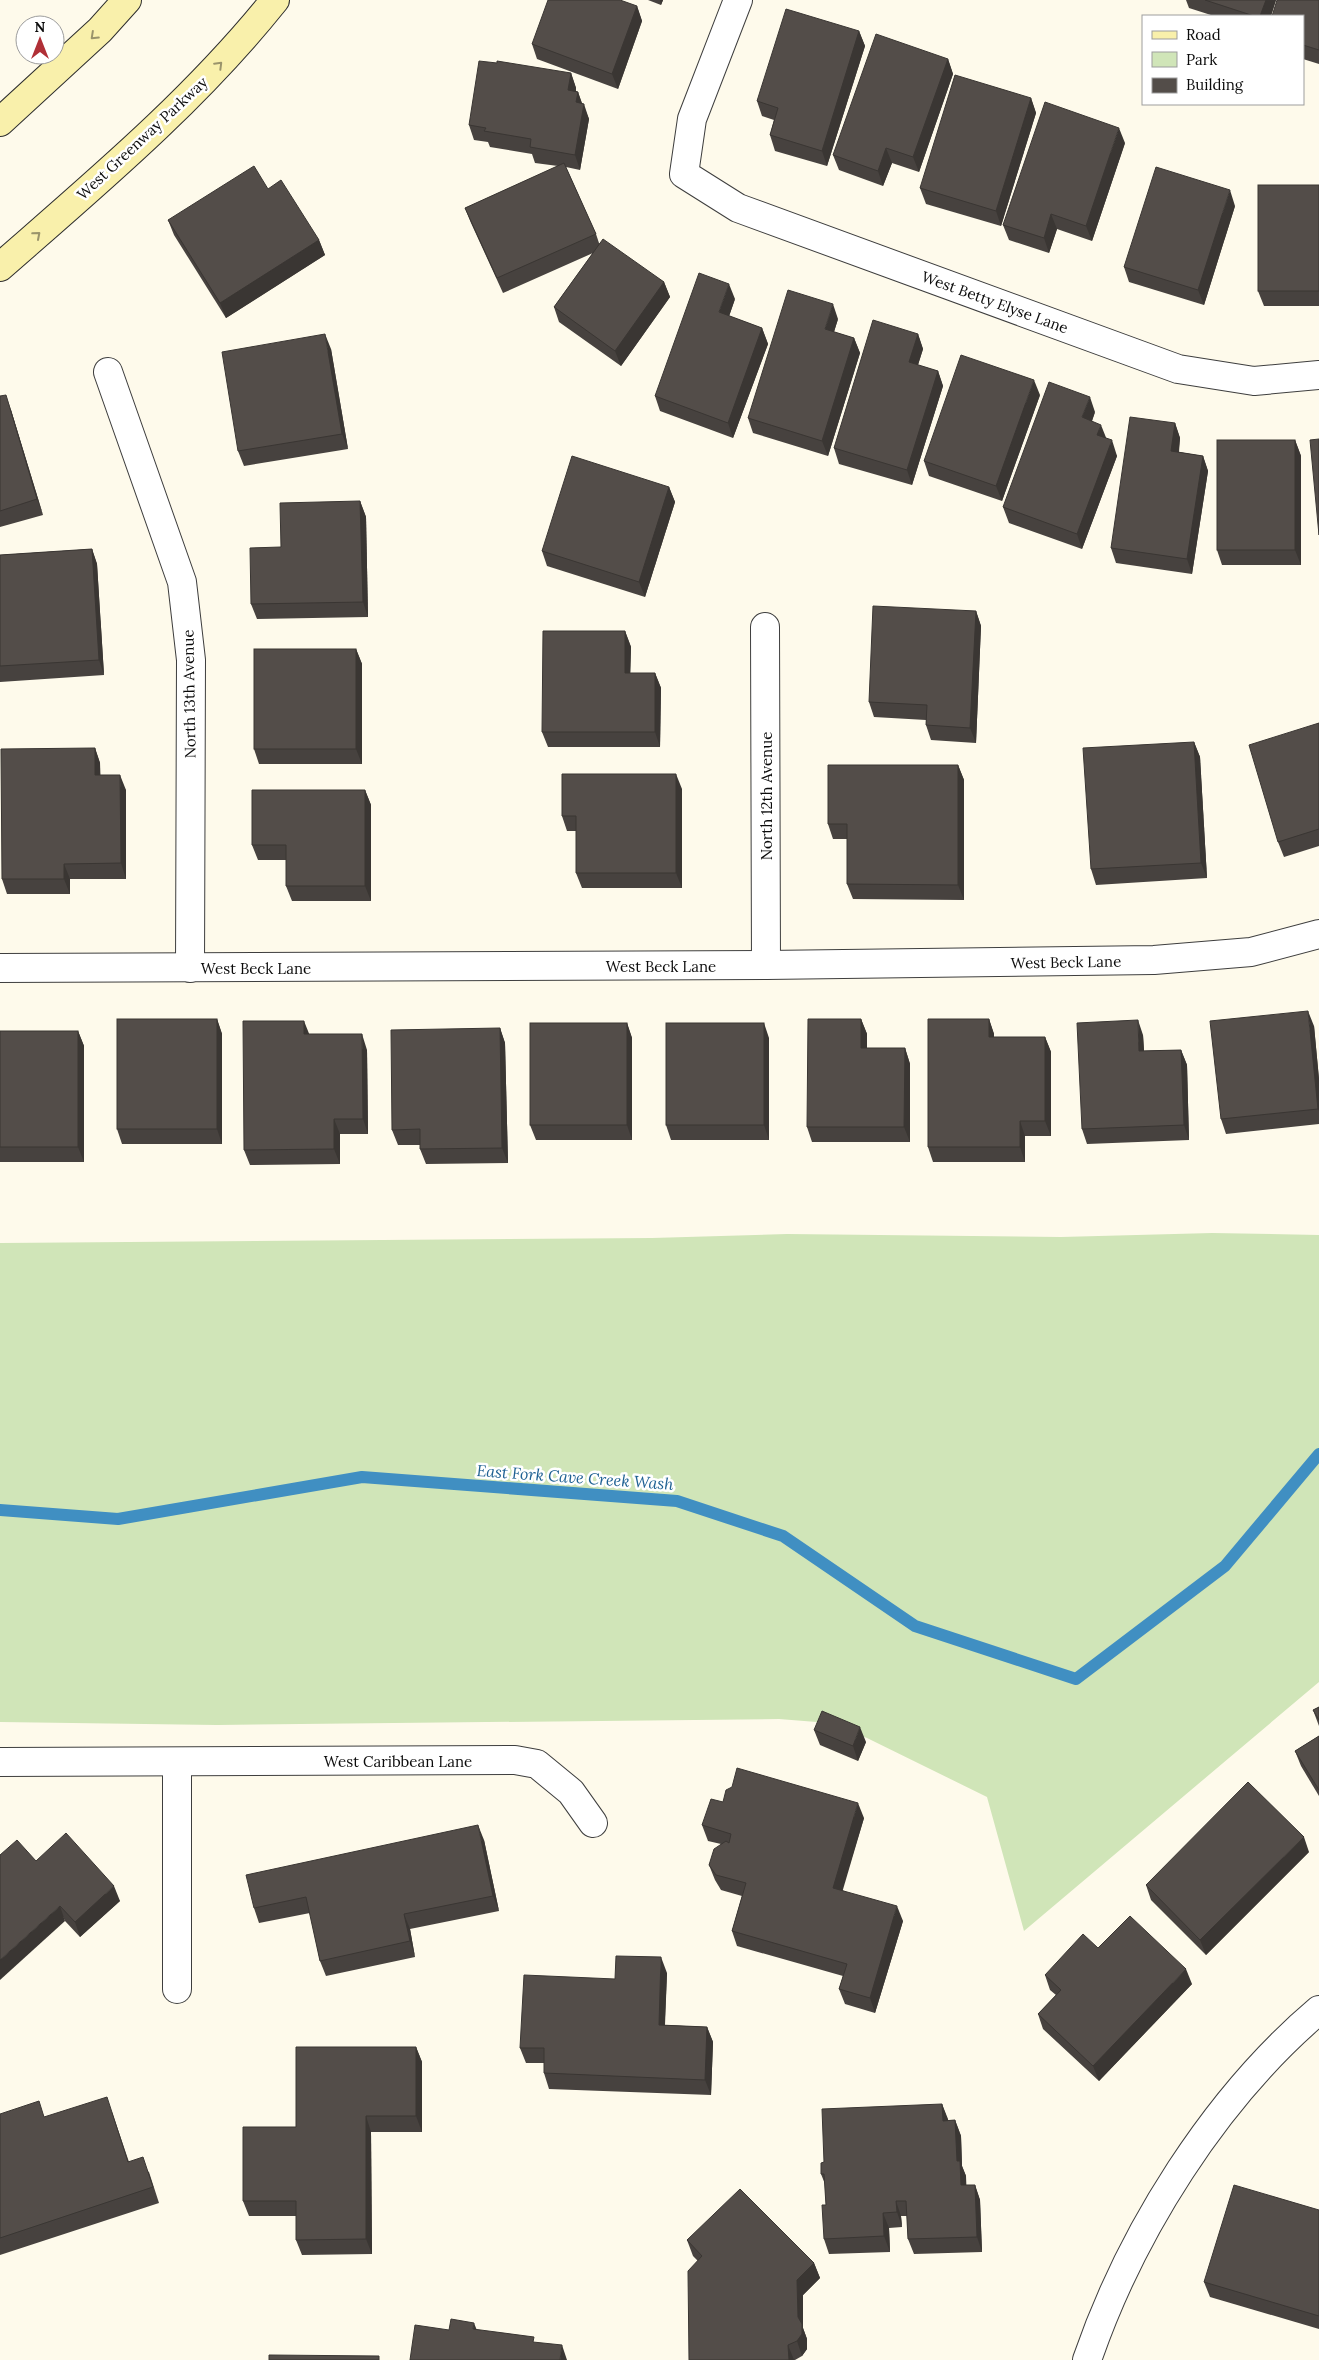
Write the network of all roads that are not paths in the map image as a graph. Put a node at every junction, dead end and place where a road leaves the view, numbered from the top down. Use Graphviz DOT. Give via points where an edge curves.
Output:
graph roads {
  1 [pos="127,0"];
  2 [pos="275,0"];
  3 [pos="738,0"];
  4 [pos="0,122"];
  5 [pos="0,267"];
  6 [pos="108,372"];
  7 [pos="1319,375"];
  8 [pos="765,627"];
  9 [pos="1319,934"];
  10 [pos="766,965"];
  11 [pos="0,968"];
  12 [pos="190,968"];
  13 [pos="0,1762"];
  14 [pos="177,1762"];
  15 [pos="593,1823"];
  16 [pos="177,1989"];
  17 [pos="1319,2010"];
  18 [pos="1087,2360"];
  1 -- 4 [label="main road, one-way" via="100,30"];
  5 -- 2 [label="main road, West Greenway Parkway, one-way" via="128,155 240,44"];
  3 -- 7 [label="street, West Betty Elyse Lane" via="692,119 684,174 738,208 1178,369 1254,381"];
  6 -- 12 [label="street, North 13th Avenue" via="182,582 191,660"];
  8 -- 10 [label="street, North 12th Avenue"];
  9 -- 10 [label="street, West Beck Lane" via="1251,952 1154,960"];
  10 -- 12 [label="street, West Beck Lane"];
  11 -- 12 [label="street, West Beck Lane"];
  13 -- 14 [label="street, West Caribbean Lane"];
  14 -- 15 [label="street, West Caribbean Lane" via="516,1760 537,1764 571,1792"];
  14 -- 16 [label="street"];
  17 -- 18 [label="street" via="1257,2071 1208,2132 1156,2208 1101,2320"];
}
